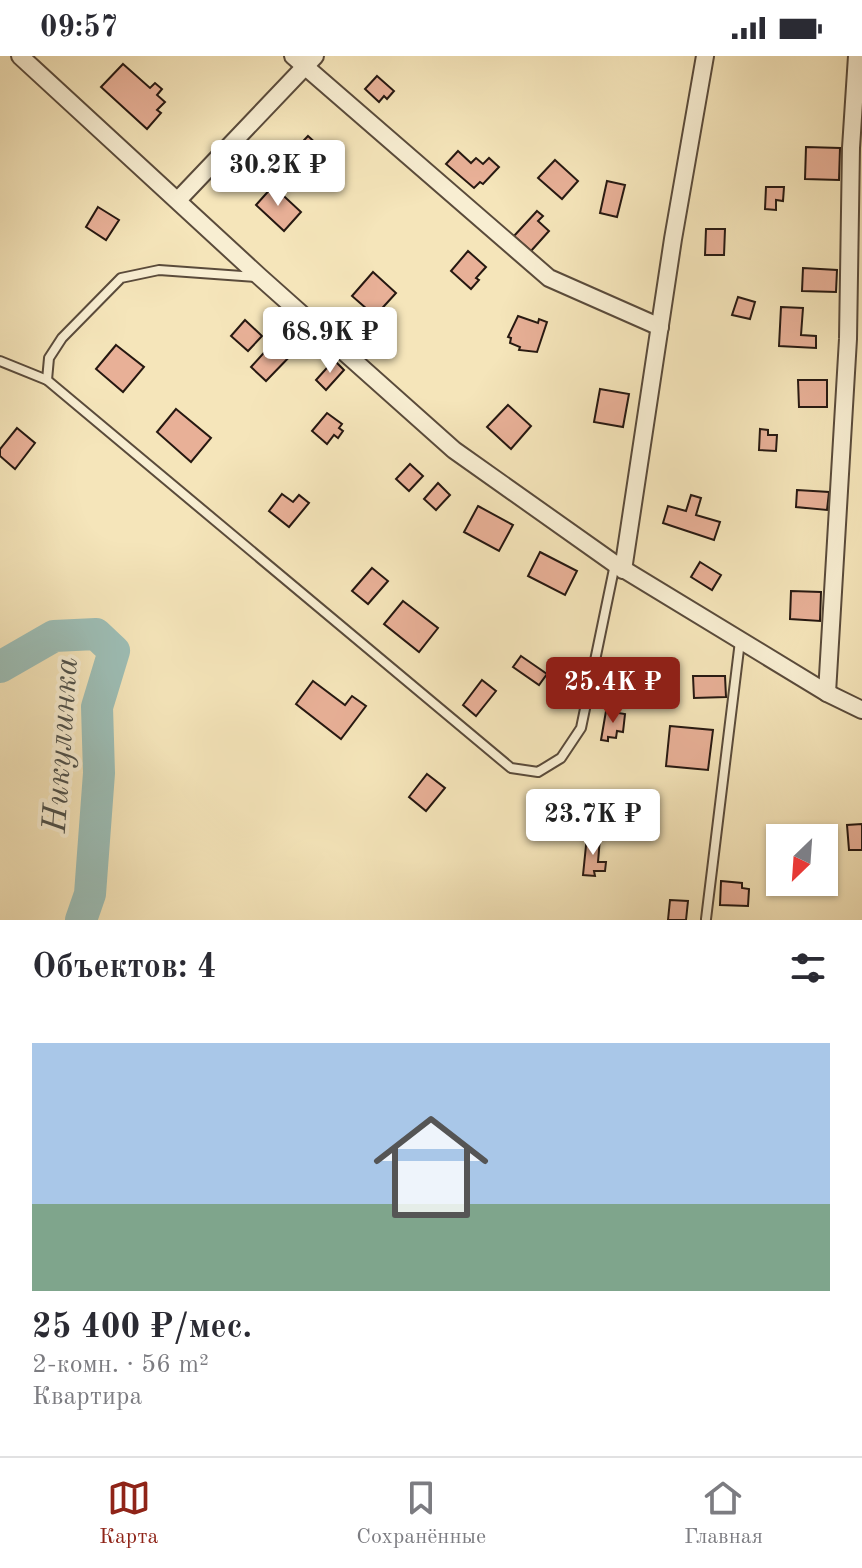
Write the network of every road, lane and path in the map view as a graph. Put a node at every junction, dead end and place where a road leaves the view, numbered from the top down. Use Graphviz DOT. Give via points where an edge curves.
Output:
graph roads {
  1 [pos="20,56"];
  2 [pos="705,56"];
  3 [pos="857,56"];
  4 [pos="304,60"];
  5 [pos="178,200"];
  6 [pos="260,277"];
  7 [pos="660,327"];
  8 [pos="0,361"];
  9 [pos="47,380"];
  10 [pos="619,567"];
  11 [pos="740,641"];
  12 [pos="827,693"];
  13 [pos="862,710"];
  14 [pos="706,919"];
  1 -- 5 [label="street"];
  2 -- 7 [label="street"];
  3 -- 12 [label="street" via="848,339"];
  4 -- 5 [label="street"];
  4 -- 7 [label="street" via="549,278"];
  5 -- 6 [label="street"];
  6 -- 9 [label="lane" via="159,270 121,278 55,348"];
  6 -- 10 [label="street" via="454,450"];
  7 -- 10 [label="street"];
  8 -- 9 [label="lane"];
  9 -- 10 [label="lane" via="511,768 538,772 561,758 581,728"];
  10 -- 11 [label="street"];
  11 -- 12 [label="street"];
  11 -- 14 [label="lane"];
  12 -- 13 [label="street"];
}
